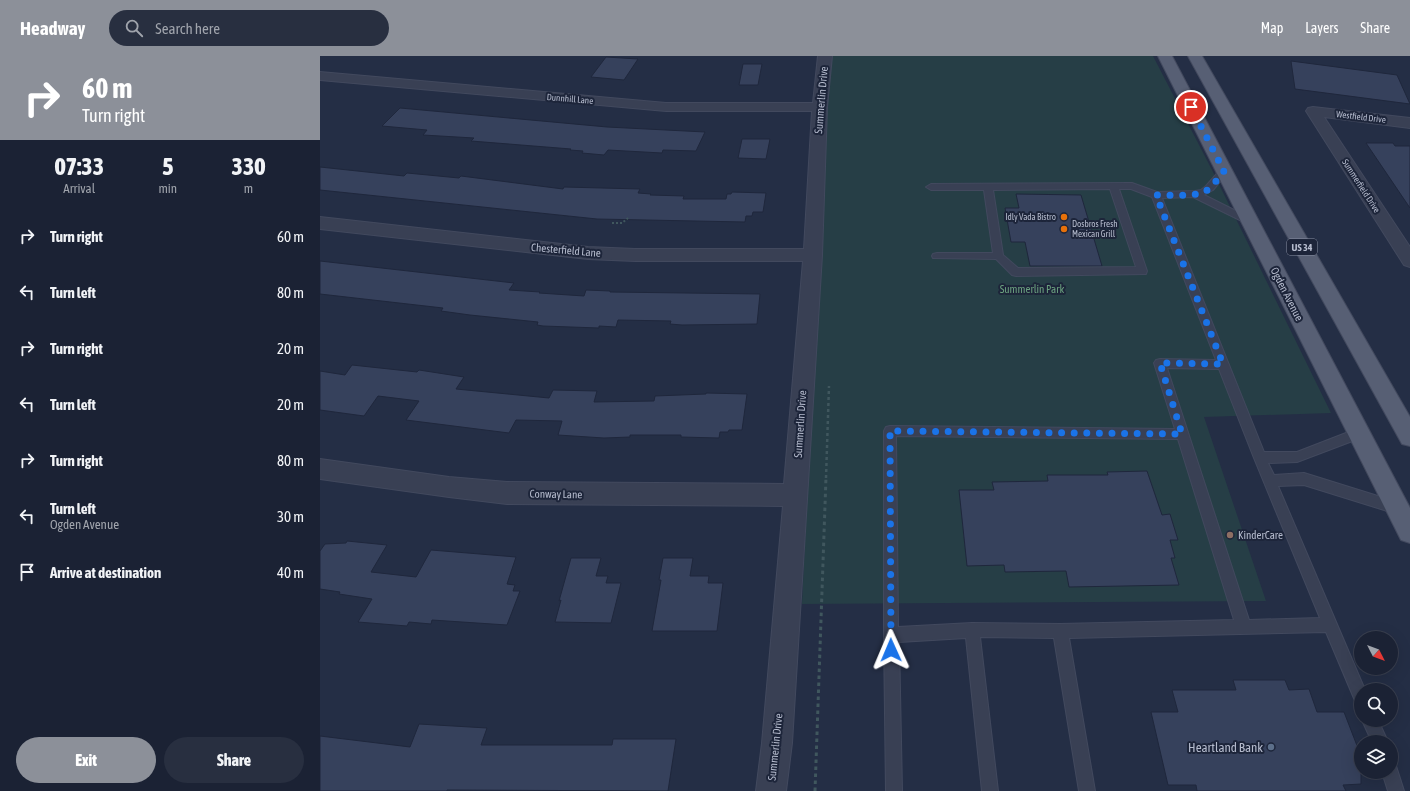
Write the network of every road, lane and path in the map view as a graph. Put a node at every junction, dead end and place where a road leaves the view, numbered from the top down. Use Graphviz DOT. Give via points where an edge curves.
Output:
graph roads {
  1 [pos="825,56"];
  2 [pos="1164,56"];
  3 [pos="1195,56"];
  4 [pos="320,76"];
  5 [pos="820,107"];
  6 [pos="1313,111"];
  7 [pos="1410,123"];
  8 [pos="1224,171"];
  9 [pos="1114,186"];
  10 [pos="931,187"];
  11 [pos="988,187"];
  12 [pos="1194,194"];
  13 [pos="1156,195"];
  14 [pos="628,218"];
  15 [pos="1249,221"];
  16 [pos="320,223"];
  17 [pos="612,223"];
  18 [pos="813,255"];
  19 [pos="937,256"];
  20 [pos="998,256"];
  21 [pos="1410,261"];
  22 [pos="1223,364"];
  23 [pos="829,380"];
  24 [pos="1358,432"];
  25 [pos="1182,434"];
  26 [pos="1410,437"];
  27 [pos="1260,458"];
  28 [pos="320,469"];
  29 [pos="1270,481"];
  30 [pos="794,495"];
  31 [pos="1398,508"];
  32 [pos="1410,532"];
  33 [pos="1330,625"];
  34 [pos="1244,627"];
  35 [pos="972,630"];
  36 [pos="1060,631"];
  37 [pos="891,635"];
  38 [pos="1355,683"];
  39 [pos="1392,779"];
  40 [pos="771,791"];
  41 [pos="815,791"];
  42 [pos="894,791"];
  43 [pos="990,791"];
  44 [pos="1087,791"];
  45 [pos="1396,791"];
  1 -- 5 [label="street, Summerlin Drive"];
  2 -- 8 [label="main road, Ogden Avenue"];
  3 -- 26 [label="main road, US 34"];
  4 -- 5 [label="street, Dunnhill Lane" via="666,107"];
  5 -- 18 [label="street, Summerlin Drive"];
  6 -- 7 [label="street, Westfield Drive"];
  6 -- 21 [label="street, Summerfield Drive"];
  8 -- 12 [label="lane" via="1204,192"];
  8 -- 15 [label="main road, Ogden Avenue"];
  9 -- 11 [label="lane"];
  9 -- 13 [label="lane" via="1132,186"];
  9 -- 20 [label="lane" via="1142,271 1016,272"];
  10 -- 11 [label="lane"];
  11 -- 20 [label="lane"];
  12 -- 13 [label="lane"];
  12 -- 15 [label="lane"];
  13 -- 22 [label="lane"];
  14 -- 17 [label="path" via="622,223"];
  15 -- 24 [label="main road, Ogden Avenue"];
  16 -- 18 [label="street, Chesterfield Lane" via="588,253"];
  18 -- 30 [label="street, Summerlin Drive"];
  19 -- 20 [label="lane"];
  22 -- 25 [label="lane" via="1160,363"];
  22 -- 27 [label="lane"];
  23 -- 41 [label="path"];
  24 -- 27 [label="lane" via="1297,457"];
  24 -- 31 [label="main road, Ogden Avenue"];
  25 -- 34 [label="lane"];
  25 -- 37 [label="lane" via="890,431"];
  27 -- 29 [label="lane"];
  28 -- 30 [label="street, Conway Lane" via="508,493"];
  29 -- 31 [label="lane" via="1304,479"];
  29 -- 33 [label="lane"];
  30 -- 40 [label="street, Summerlin Drive" via="777,743"];
  31 -- 32 [label="main road, Ogden Avenue"];
  33 -- 34 [label="lane"];
  33 -- 38 [label="lane"];
  34 -- 36 [label="lane"];
  35 -- 36 [label="lane"];
  35 -- 37 [label="lane"];
  35 -- 43 [label="lane"];
  36 -- 44 [label="lane"];
  37 -- 42 [label="lane"];
  39 -- 45 [label="lane"];
}
